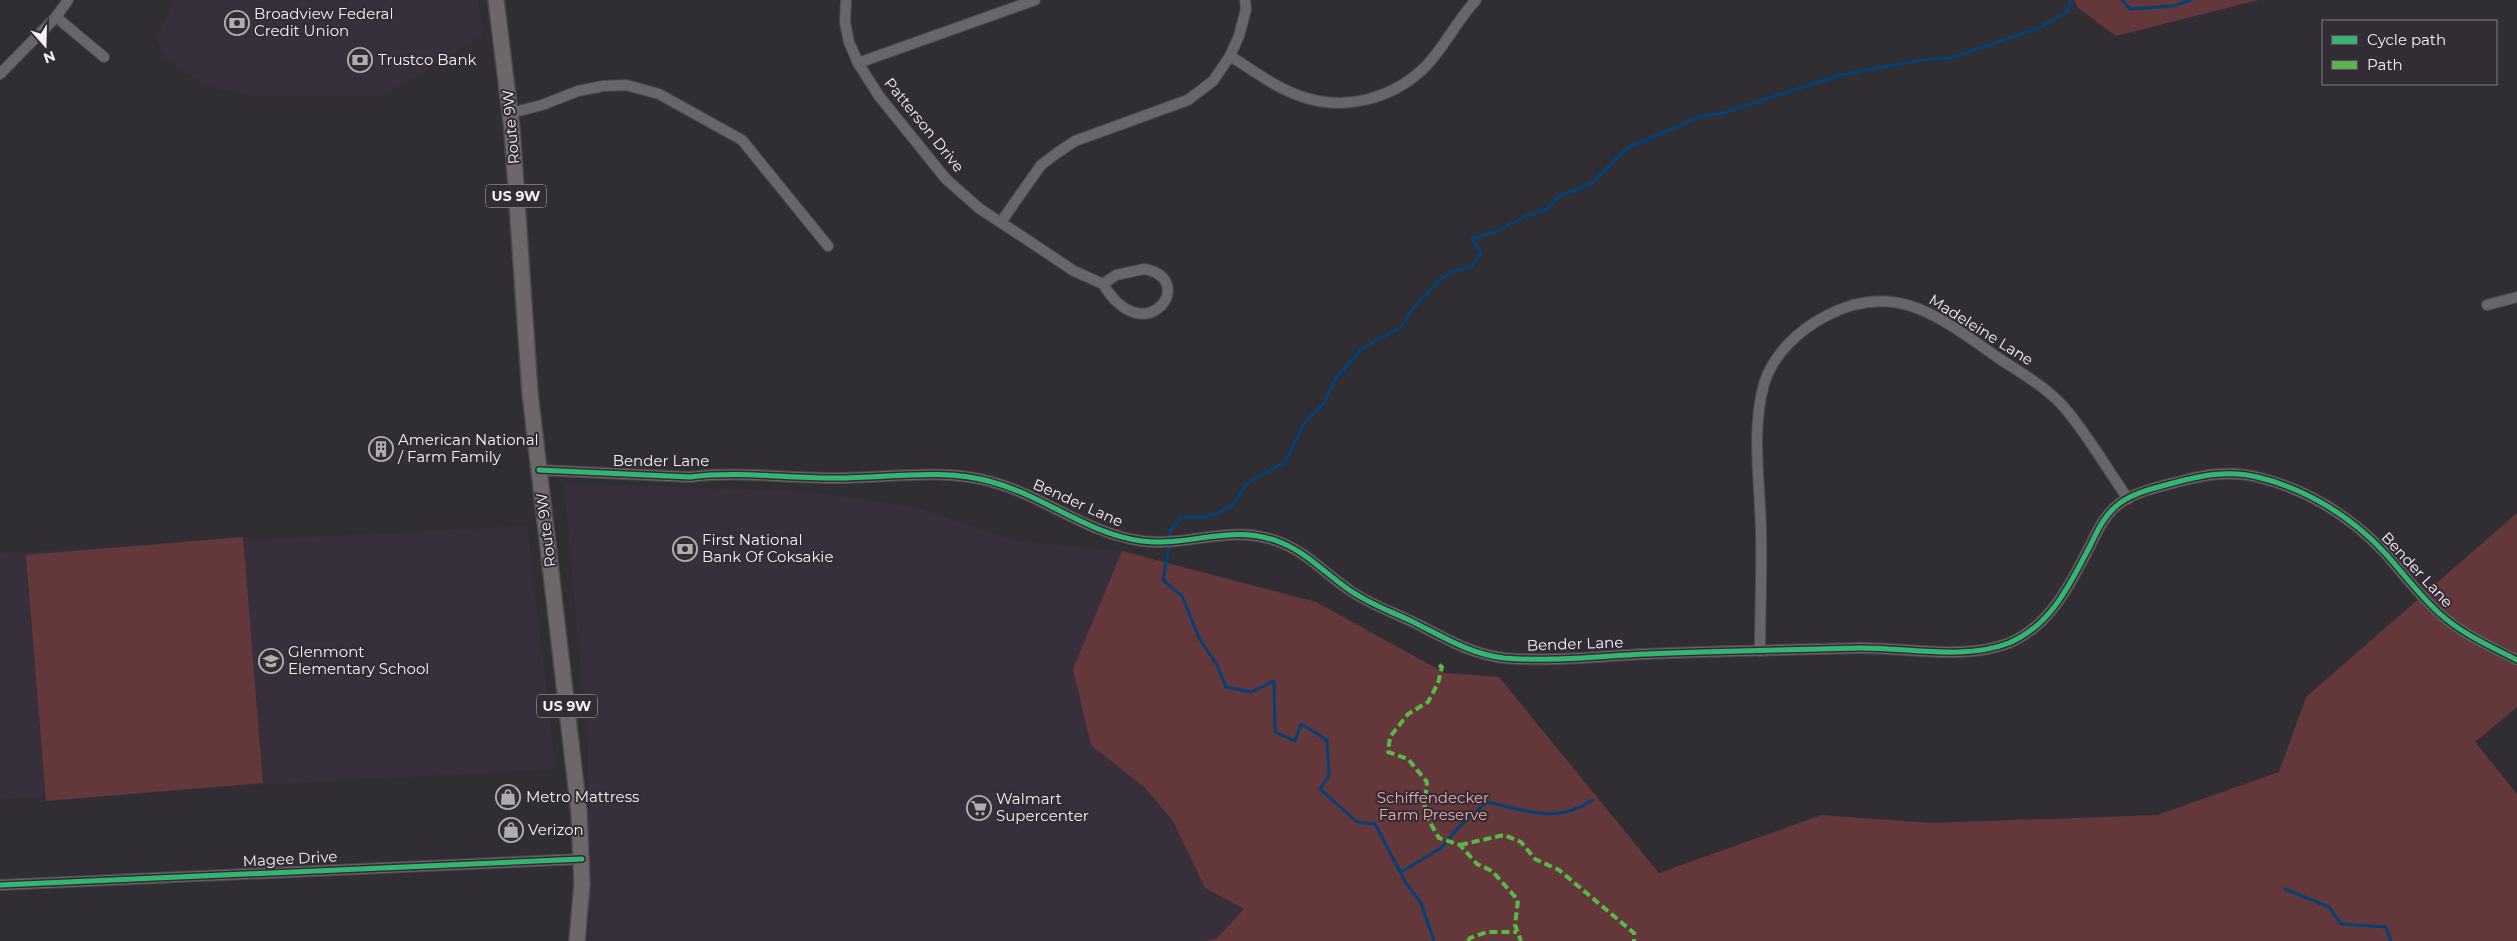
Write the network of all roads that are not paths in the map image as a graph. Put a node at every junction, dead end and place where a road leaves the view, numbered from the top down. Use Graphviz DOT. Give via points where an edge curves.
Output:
graph roads {
  1 [pos="68,0"];
  2 [pos="496,0"];
  3 [pos="846,0"];
  4 [pos="1035,0"];
  5 [pos="1245,0"];
  6 [pos="1476,0"];
  7 [pos="56,16"];
  8 [pos="1230,56"];
  9 [pos="104,57"];
  10 [pos="858,63"];
  11 [pos="0,74"];
  12 [pos="511,113"];
  13 [pos="1001,222"];
  14 [pos="828,246"];
  15 [pos="1103,284"];
  16 [pos="2517,297"];
  17 [pos="2487,305"];
  18 [pos="539,470"];
  19 [pos="2128,499"];
  20 [pos="1760,651"];
  21 [pos="2517,660"];
  22 [pos="582,859"];
  23 [pos="0,885"];
  24 [pos="577,941"];
  1 -- 7 [label="street"];
  2 -- 12 [label="main road, Route 9W / US 9W"];
  3 -- 10 [label="street, Patterson Drive" via="849,42"];
  4 -- 10 [label="street"];
  5 -- 8 [label="street" via="1246,9"];
  6 -- 8 [label="street" via="1424,68 1400,88 1374,99 1337,103 1302,97"];
  7 -- 9 [label="street"];
  7 -- 11 [label="street"];
  8 -- 13 [label="street" via="1213,80 1188,100 1076,141 1057,153 1041,165"];
  10 -- 13 [label="street, Patterson Drive" via="879,96 946,179 980,209"];
  12 -- 14 [label="street" via="603,86 626,85 659,94 742,140"];
  12 -- 18 [label="main road, Route 9W / US 9W" via="527,363"];
  13 -- 15 [label="street, Patterson Drive" via="1074,271"];
  15 -- 15 [label="street, Patterson Drive" via="1130,270 1154,271 1166,285 1166,304 1151,313 1133,311 1114,298"];
  16 -- 17 [label="street"];
  18 -- 20 [label="street, Bender Lane" via="690,476 967,476 1010,487 1090,526 1138,540 1171,542 1242,533 1267,538 1291,547 1365,600 1465,648 1492,656 1559,660"];
  18 -- 22 [label="main road, Route 9W / US 9W" via="577,790"];
  19 -- 20 [label="street, Bender Lane" via="2104,520 2058,602 2035,626 2009,642 1982,650 1957,652 1878,648"];
  19 -- 20 [label="street, Madeleine Lane" via="2068,411 2048,391 1937,316 1913,305 1891,302 1863,302 1839,309 1813,322 1775,361 1765,382 1758,410"];
  19 -- 21 [label="street, Bender Lane" via="2193,478 2228,473 2257,477 2295,490 2327,506 2358,528 2454,626"];
  22 -- 23 [label="street, Magee Drive"];
  22 -- 24 [label="main road, Route 9W / US 9W"];
}
